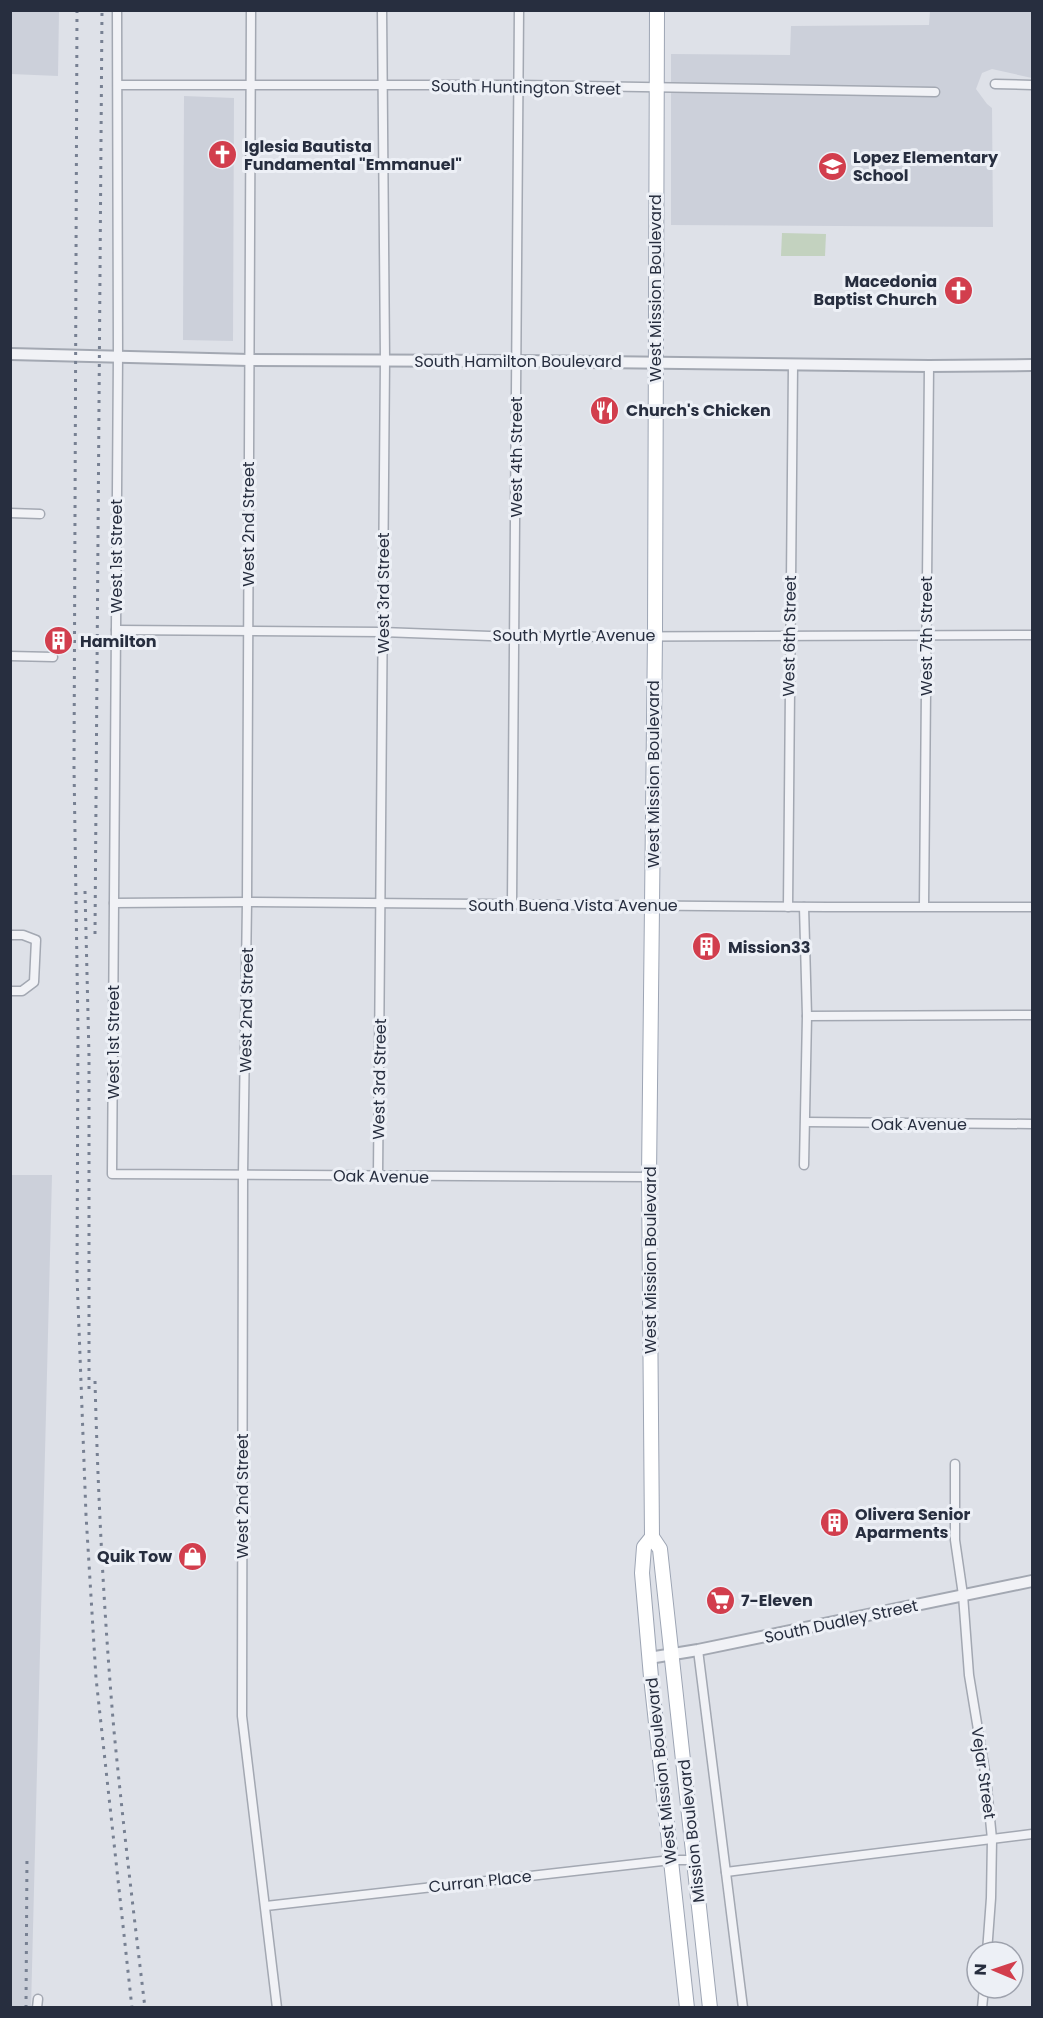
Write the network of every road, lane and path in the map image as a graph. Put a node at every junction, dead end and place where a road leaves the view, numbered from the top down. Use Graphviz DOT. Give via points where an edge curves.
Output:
graph roads {
  1 [pos="117,10"];
  2 [pos="251,10"];
  3 [pos="382,10"];
  4 [pos="519,10"];
  5 [pos="657,10"];
  6 [pos="995,84"];
  7 [pos="117,85"];
  8 [pos="519,85"];
  9 [pos="1032,85"];
  10 [pos="251,86"];
  11 [pos="382,86"];
  12 [pos="656,88"];
  13 [pos="935,92"];
  14 [pos="10,354"];
  15 [pos="118,355"];
  16 [pos="249,360"];
  17 [pos="385,360"];
  18 [pos="516,361"];
  19 [pos="654,362"];
  20 [pos="793,365"];
  21 [pos="1032,365"];
  22 [pos="929,366"];
  23 [pos="10,513"];
  24 [pos="40,514"];
  25 [pos="116,630"];
  26 [pos="248,631"];
  27 [pos="382,632"];
  28 [pos="655,635"];
  29 [pos="926,635"];
  30 [pos="1032,635"];
  31 [pos="789,636"];
  32 [pos="514,637"];
  33 [pos="10,656"];
  34 [pos="53,657"];
  35 [pos="247,902"];
  36 [pos="114,903"];
  37 [pos="381,904"];
  38 [pos="512,904"];
  39 [pos="652,905"];
  40 [pos="924,906"];
  41 [pos="788,907"];
  42 [pos="804,907"];
  43 [pos="1032,907"];
  44 [pos="10,935"];
  45 [pos="10,991"];
  46 [pos="807,1016"];
  47 [pos="1032,1016"];
  48 [pos="806,1122"];
  49 [pos="1032,1124"];
  50 [pos="804,1165"];
  51 [pos="112,1174"];
  52 [pos="243,1174"];
  53 [pos="378,1176"];
  54 [pos="649,1177"];
  55 [pos="955,1464"];
  56 [pos="652,1537"];
  57 [pos="1032,1581"];
  58 [pos="963,1595"];
  59 [pos="698,1650"];
  60 [pos="671,1654"];
  61 [pos="649,1658"];
  62 [pos="1032,1834"];
  63 [pos="992,1839"];
  64 [pos="671,1860"];
  65 [pos="694,1860"];
  66 [pos="726,1872"];
  67 [pos="266,1906"];
  68 [pos="988,1940"];
  69 [pos="277,2007"];
  70 [pos="687,2007"];
  71 [pos="710,2007"];
  72 [pos="743,2007"];
  1 -- 7 [label="street, West 1st Street"];
  2 -- 10 [label="street, West 2nd Street"];
  3 -- 11 [label="street, West 3rd Street"];
  4 -- 8 [label="street, West 4th Street"];
  5 -- 12 [label="main road, West Mission Boulevard"];
  6 -- 9 [label="street"];
  7 -- 10 [label="street, South Huntington Street"];
  7 -- 15 [label="street, West 1st Street"];
  8 -- 11 [label="street, South Huntington Street"];
  8 -- 12 [label="street, South Huntington Street"];
  8 -- 18 [label="street, West 4th Street"];
  10 -- 11 [label="street, South Huntington Street"];
  10 -- 16 [label="street, West 2nd Street"];
  11 -- 17 [label="street, West 3rd Street"];
  12 -- 13 [label="street, South Huntington Street"];
  12 -- 19 [label="main road, West Mission Boulevard"];
  14 -- 15 [label="street, South Hamilton Boulevard"];
  15 -- 16 [label="street, South Hamilton Boulevard"];
  15 -- 25 [label="street, West 1st Street"];
  16 -- 17 [label="street, South Hamilton Boulevard"];
  16 -- 26 [label="street, West 2nd Street"];
  17 -- 18 [label="street, South Hamilton Boulevard"];
  17 -- 27 [label="street, West 3rd Street"];
  18 -- 19 [label="street, South Hamilton Boulevard"];
  18 -- 32 [label="street, West 4th Street"];
  19 -- 20 [label="street, South Hamilton Boulevard"];
  19 -- 28 [label="main road, West Mission Boulevard"];
  20 -- 22 [label="street, South Hamilton Boulevard"];
  20 -- 31 [label="street, West 6th Street"];
  21 -- 22 [label="street, South Hamilton Boulevard"];
  22 -- 29 [label="street, West 7th Street"];
  23 -- 24 [label="street"];
  25 -- 26 [label="street, South Myrtle Avenue"];
  25 -- 36 [label="street, West 1st Street"];
  26 -- 27 [label="street, South Myrtle Avenue"];
  26 -- 35 [label="street, West 2nd Street"];
  27 -- 32 [label="street, South Myrtle Avenue"];
  27 -- 37 [label="street, West 3rd Street"];
  28 -- 31 [label="street, South Myrtle Avenue"];
  28 -- 32 [label="street, South Myrtle Avenue"];
  28 -- 39 [label="main road, West Mission Boulevard"];
  29 -- 30 [label="street, South Myrtle Avenue"];
  29 -- 31 [label="street, South Myrtle Avenue"];
  29 -- 40 [label="street, West 7th Street"];
  31 -- 41 [label="street, West 6th Street"];
  32 -- 38 [label="street, West 4th Street"];
  33 -- 34 [label="street"];
  35 -- 36 [label="street, South Buena Vista Avenue"];
  35 -- 37 [label="street, South Buena Vista Avenue"];
  35 -- 52 [label="street, West 2nd Street"];
  36 -- 51 [label="street, West 1st Street"];
  37 -- 38 [label="street, South Buena Vista Avenue"];
  37 -- 53 [label="street, West 3rd Street"];
  38 -- 39 [label="street, South Buena Vista Avenue"];
  39 -- 41 [label="street, South Buena Vista Avenue"];
  39 -- 54 [label="main road, West Mission Boulevard"];
  40 -- 42 [label="street, South Buena Vista Avenue"];
  40 -- 43 [label="street, South Buena Vista Avenue"];
  41 -- 42 [label="street, South Buena Vista Avenue"];
  42 -- 46 [label="street"];
  44 -- 45 [label="street" via="36,940 34,982 22,991"];
  46 -- 47 [label="street"];
  46 -- 48 [label="street"];
  48 -- 49 [label="street, Oak Avenue"];
  48 -- 50 [label="street"];
  51 -- 52 [label="street, Oak Avenue"];
  52 -- 53 [label="street, Oak Avenue"];
  52 -- 67 [label="street, West 2nd Street" via="242,1716"];
  53 -- 54 [label="street, Oak Avenue"];
  54 -- 56 [label="main road, West Mission Boulevard"];
  55 -- 58 [label="street, Vejar Street" via="955,1540"];
  56 -- 60 [label="main road, West Mission Boulevard" via="660,1549"];
  56 -- 61 [label="main road, West Mission Boulevard" via="644,1547 642,1573"];
  57 -- 58 [label="street, South Dudley Street"];
  58 -- 59 [label="street, South Dudley Street"];
  58 -- 63 [label="street, Vejar Street" via="969,1676"];
  59 -- 60 [label="street, South Dudley Street"];
  59 -- 66 [label="street"];
  60 -- 61 [label="street, South Dudley Street"];
  60 -- 65 [label="main road, Mission Boulevard"];
  61 -- 64 [label="main road, West Mission Boulevard"];
  62 -- 63 [label="street"];
  63 -- 66 [label="street"];
  63 -- 68 [label="street, Vejar Street"];
  64 -- 65 [label="street, Curran Place"];
  64 -- 67 [label="street, Curran Place"];
  64 -- 70 [label="main road, West Mission Boulevard"];
  65 -- 71 [label="main road, Mission Boulevard"];
  66 -- 72 [label="street"];
  67 -- 69 [label="street, West 2nd Street"];
}
